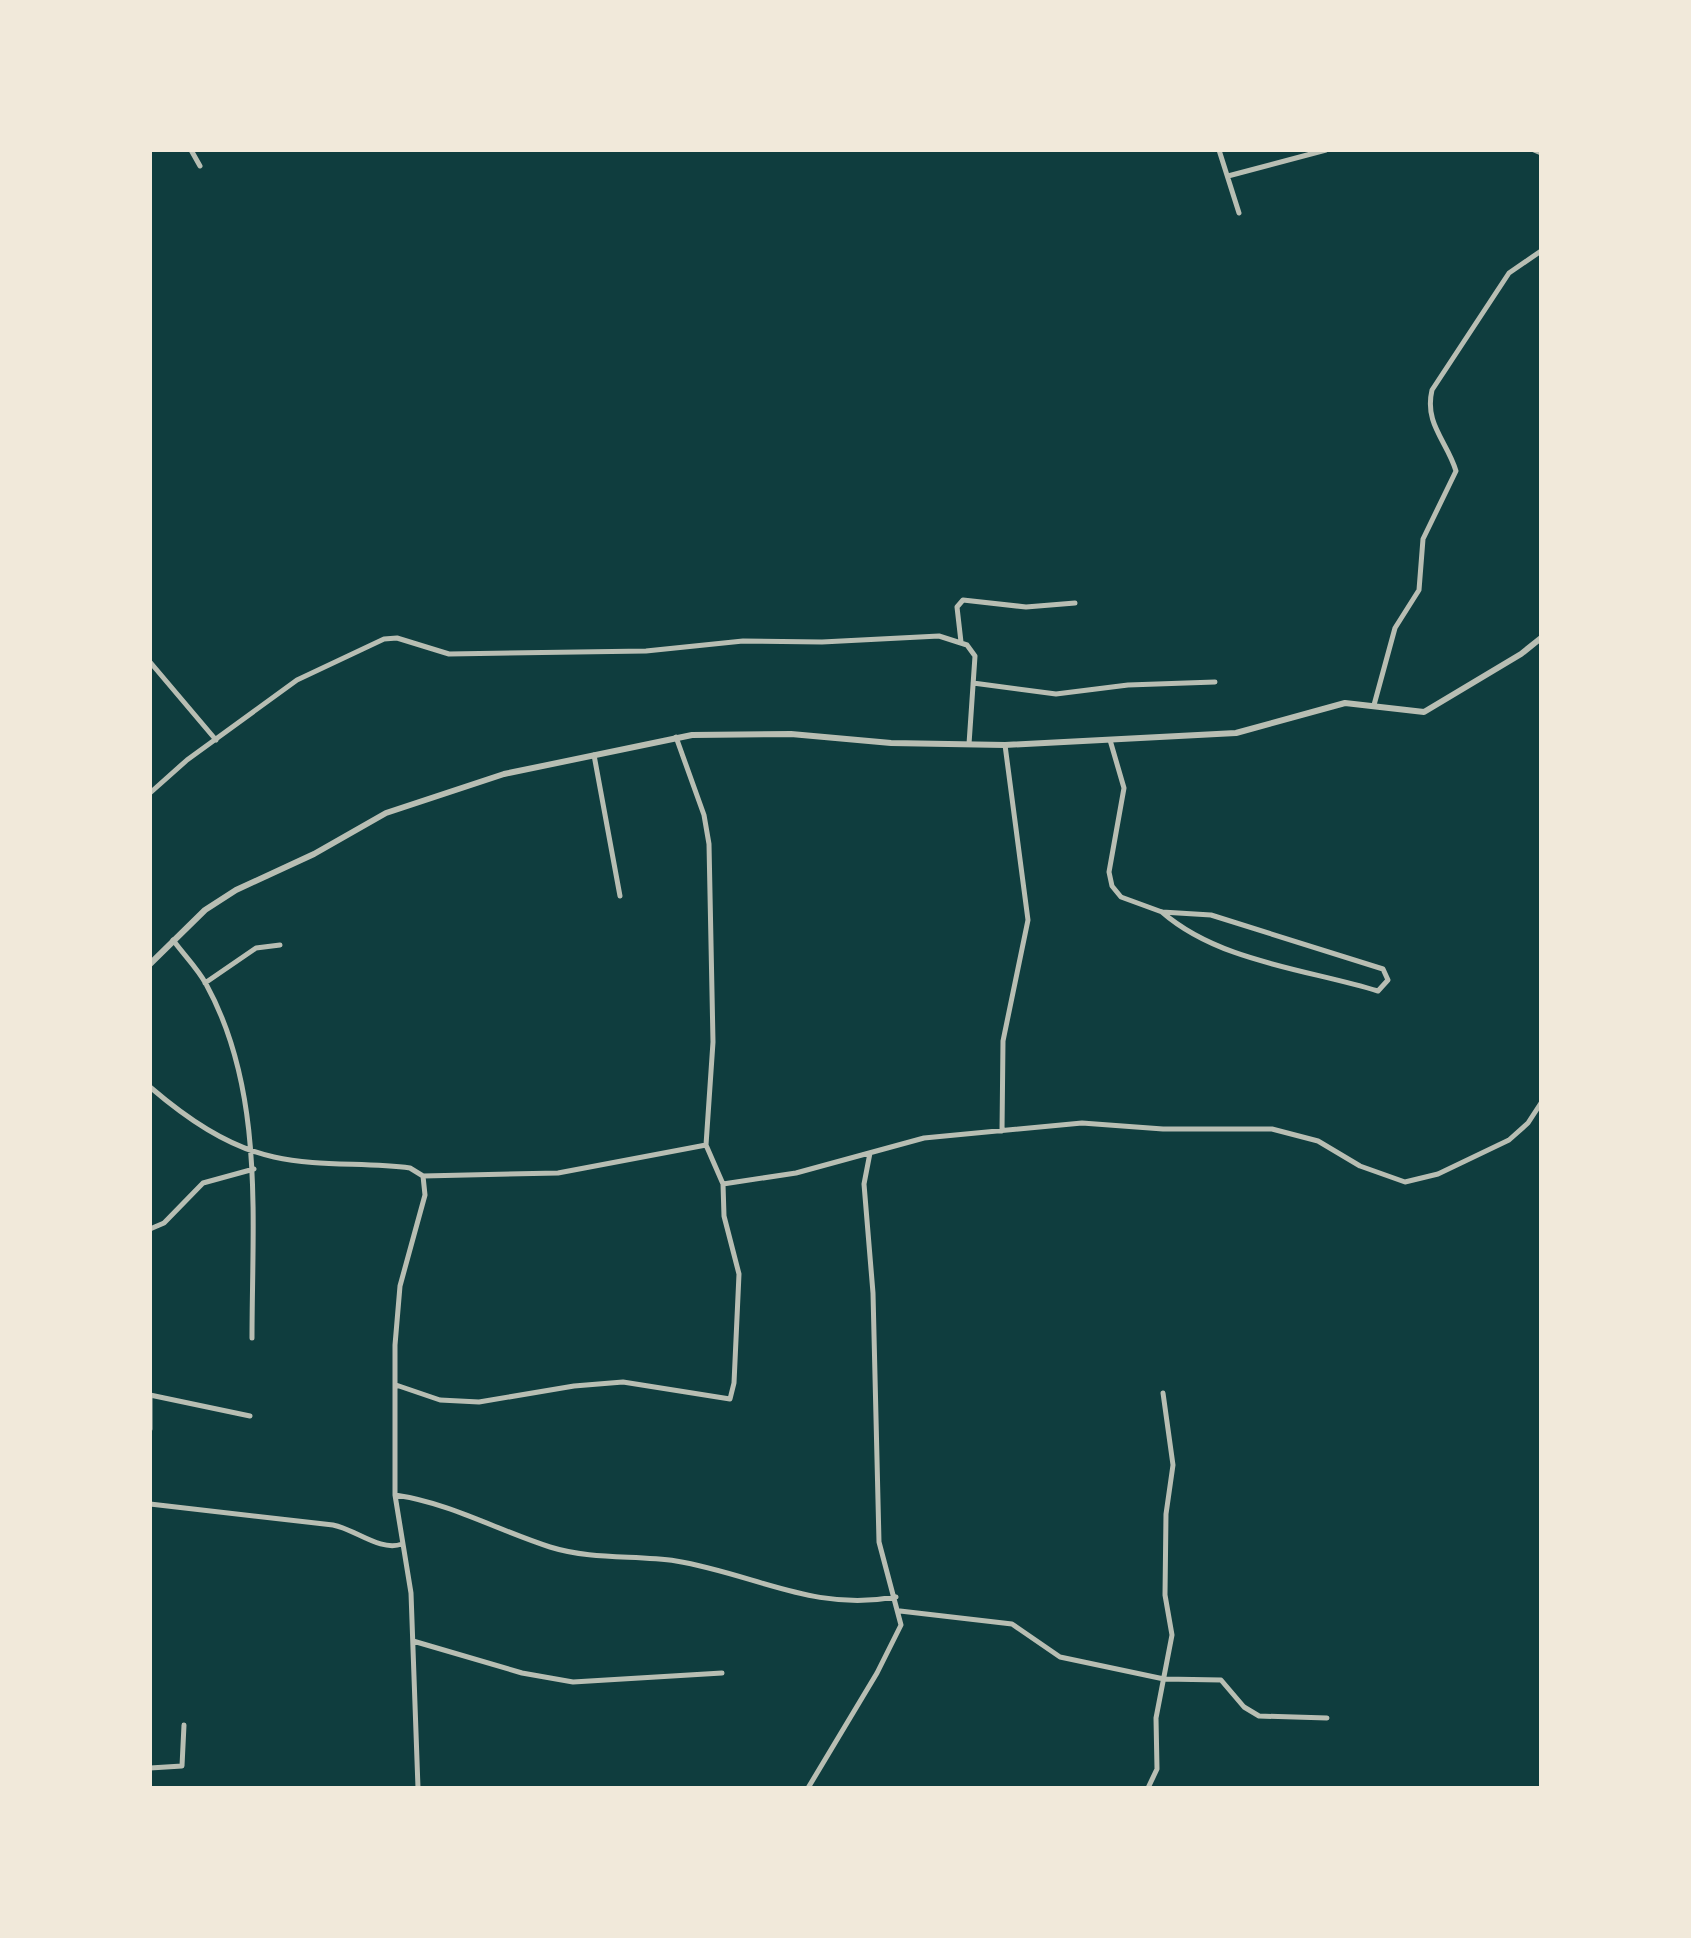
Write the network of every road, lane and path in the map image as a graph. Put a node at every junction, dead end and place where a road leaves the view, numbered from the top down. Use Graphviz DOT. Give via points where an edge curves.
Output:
graph roads {
  1 [pos="191,150"];
  2 [pos="1219,150"];
  3 [pos="1326,150"];
  4 [pos="1534,150"];
  5 [pos="1541,153"];
  6 [pos="200,166"];
  7 [pos="1228,176"];
  8 [pos="1239,213"];
  9 [pos="1538,252"];
  10 [pos="1075,603"];
  11 [pos="1541,638"];
  12 [pos="961,642"];
  13 [pos="150,662"];
  14 [pos="1215,682"];
  15 [pos="973,683"];
  16 [pos="1374,705"];
  17 [pos="676,737"];
  18 [pos="216,740"];
  19 [pos="1110,740"];
  20 [pos="969,744"];
  21 [pos="1005,745"];
  22 [pos="594,755"];
  23 [pos="150,793"];
  24 [pos="620,896"];
  25 [pos="1162,912"];
  26 [pos="173,940"];
  27 [pos="280,945"];
  28 [pos="150,964"];
  29 [pos="205,983"];
  30 [pos="150,1087"];
  31 [pos="1541,1103"];
  32 [pos="1002,1131"];
  33 [pos="706,1145"];
  34 [pos="251,1151"];
  35 [pos="870,1153"];
  36 [pos="254,1169"];
  37 [pos="423,1176"];
  38 [pos="723,1184"];
  39 [pos="150,1229"];
  40 [pos="252,1338"];
  41 [pos="396,1385"];
  42 [pos="1163,1393"];
  43 [pos="150,1396"];
  44 [pos="250,1416"];
  45 [pos="150,1429"];
  46 [pos="395,1495"];
  47 [pos="150,1504"];
  48 [pos="402,1544"];
  49 [pos="896,1597"];
  50 [pos="900,1611"];
  51 [pos="413,1641"];
  52 [pos="722,1673"];
  53 [pos="1164,1679"];
  54 [pos="1327,1718"];
  55 [pos="184,1725"];
  56 [pos="150,1768"];
  57 [pos="418,1788"];
  58 [pos="808,1788"];
  59 [pos="1148,1788"];
  1 -- 6 [label="street"];
  2 -- 7 [label="street"];
  3 -- 7 [label="street"];
  4 -- 5 [label="street"];
  7 -- 8 [label="street"];
  9 -- 16 [label="street" via="1504,280 1432,390 1432,424 1456,471 1423,539 1419,590 1395,628"];
  10 -- 12 [label="street" via="1026,607 963,600 957,607"];
  11 -- 16 [label="street" via="1432,709 1410,712"];
  12 -- 15 [label="street" via="975,656"];
  12 -- 18 [label="street" via="910,636 743,641 646,651 449,654 389,638 311,671"];
  13 -- 18 [label="street"];
  14 -- 15 [label="street" via="1056,694"];
  15 -- 20 [label="street"];
  16 -- 19 [label="street" via="1337,704 1236,733"];
  17 -- 20 [label="street" via="791,734"];
  17 -- 22 [label="street"];
  17 -- 33 [label="street" via="709,844 713,1042"];
  18 -- 23 [label="street"];
  19 -- 21 [label="street"];
  19 -- 25 [label="street" via="1124,795 1110,865 1112,886 1131,902"];
  20 -- 21 [label="street"];
  21 -- 32 [label="street" via="1028,920 1003,1041"];
  22 -- 24 [label="street"];
  22 -- 26 [label="street" via="453,789 369,821 236,890"];
  25 -- 25 [label="street" via="1211,915 1383,969 1388,980 1378,991 1233,951 1201,941"];
  26 -- 28 [label="street"];
  26 -- 29 [label="street"];
  27 -- 29 [label="street" via="256,948"];
  29 -- 34 [label="street" via="230,1048"];
  30 -- 34 [label="street" via="195,1122"];
  31 -- 32 [label="street" via="1509,1140 1438,1174 1405,1182 1360,1166 1318,1141 1272,1129 1071,1123"];
  32 -- 35 [label="street" via="924,1138"];
  33 -- 37 [label="street" via="558,1173"];
  33 -- 38 [label="street"];
  34 -- 36 [label="street"];
  34 -- 37 [label="street" via="410,1168"];
  35 -- 38 [label="street" via="796,1173"];
  35 -- 49 [label="street" via="864,1184 873,1293 879,1542"];
  36 -- 39 [label="street" via="203,1183 164,1223"];
  36 -- 40 [label="street"];
  37 -- 41 [label="street" via="421,1216 400,1286"];
  38 -- 41 [label="street" via="724,1216 739,1274 730,1399 623,1382 479,1402 440,1400"];
  41 -- 46 [label="street"];
  42 -- 53 [label="street" via="1173,1465 1165,1595 1172,1635"];
  43 -- 44 [label="street"];
  43 -- 45 [label="street"];
  46 -- 48 [label="street"];
  46 -- 49 [label="street" via="447,1505 486,1525 577,1554 676,1561 818,1600"];
  47 -- 48 [label="street" via="333,1525 390,1547"];
  48 -- 51 [label="street" via="410,1578"];
  49 -- 50 [label="street"];
  50 -- 53 [label="street" via="1012,1624 1060,1657"];
  50 -- 58 [label="street" via="901,1625 892,1645"];
  51 -- 52 [label="street" via="573,1682"];
  51 -- 57 [label="street"];
  53 -- 54 [label="street" via="1221,1680 1259,1716"];
  53 -- 59 [label="street" via="1156,1718 1157,1769"];
  55 -- 56 [label="street" via="182,1766"];
}
